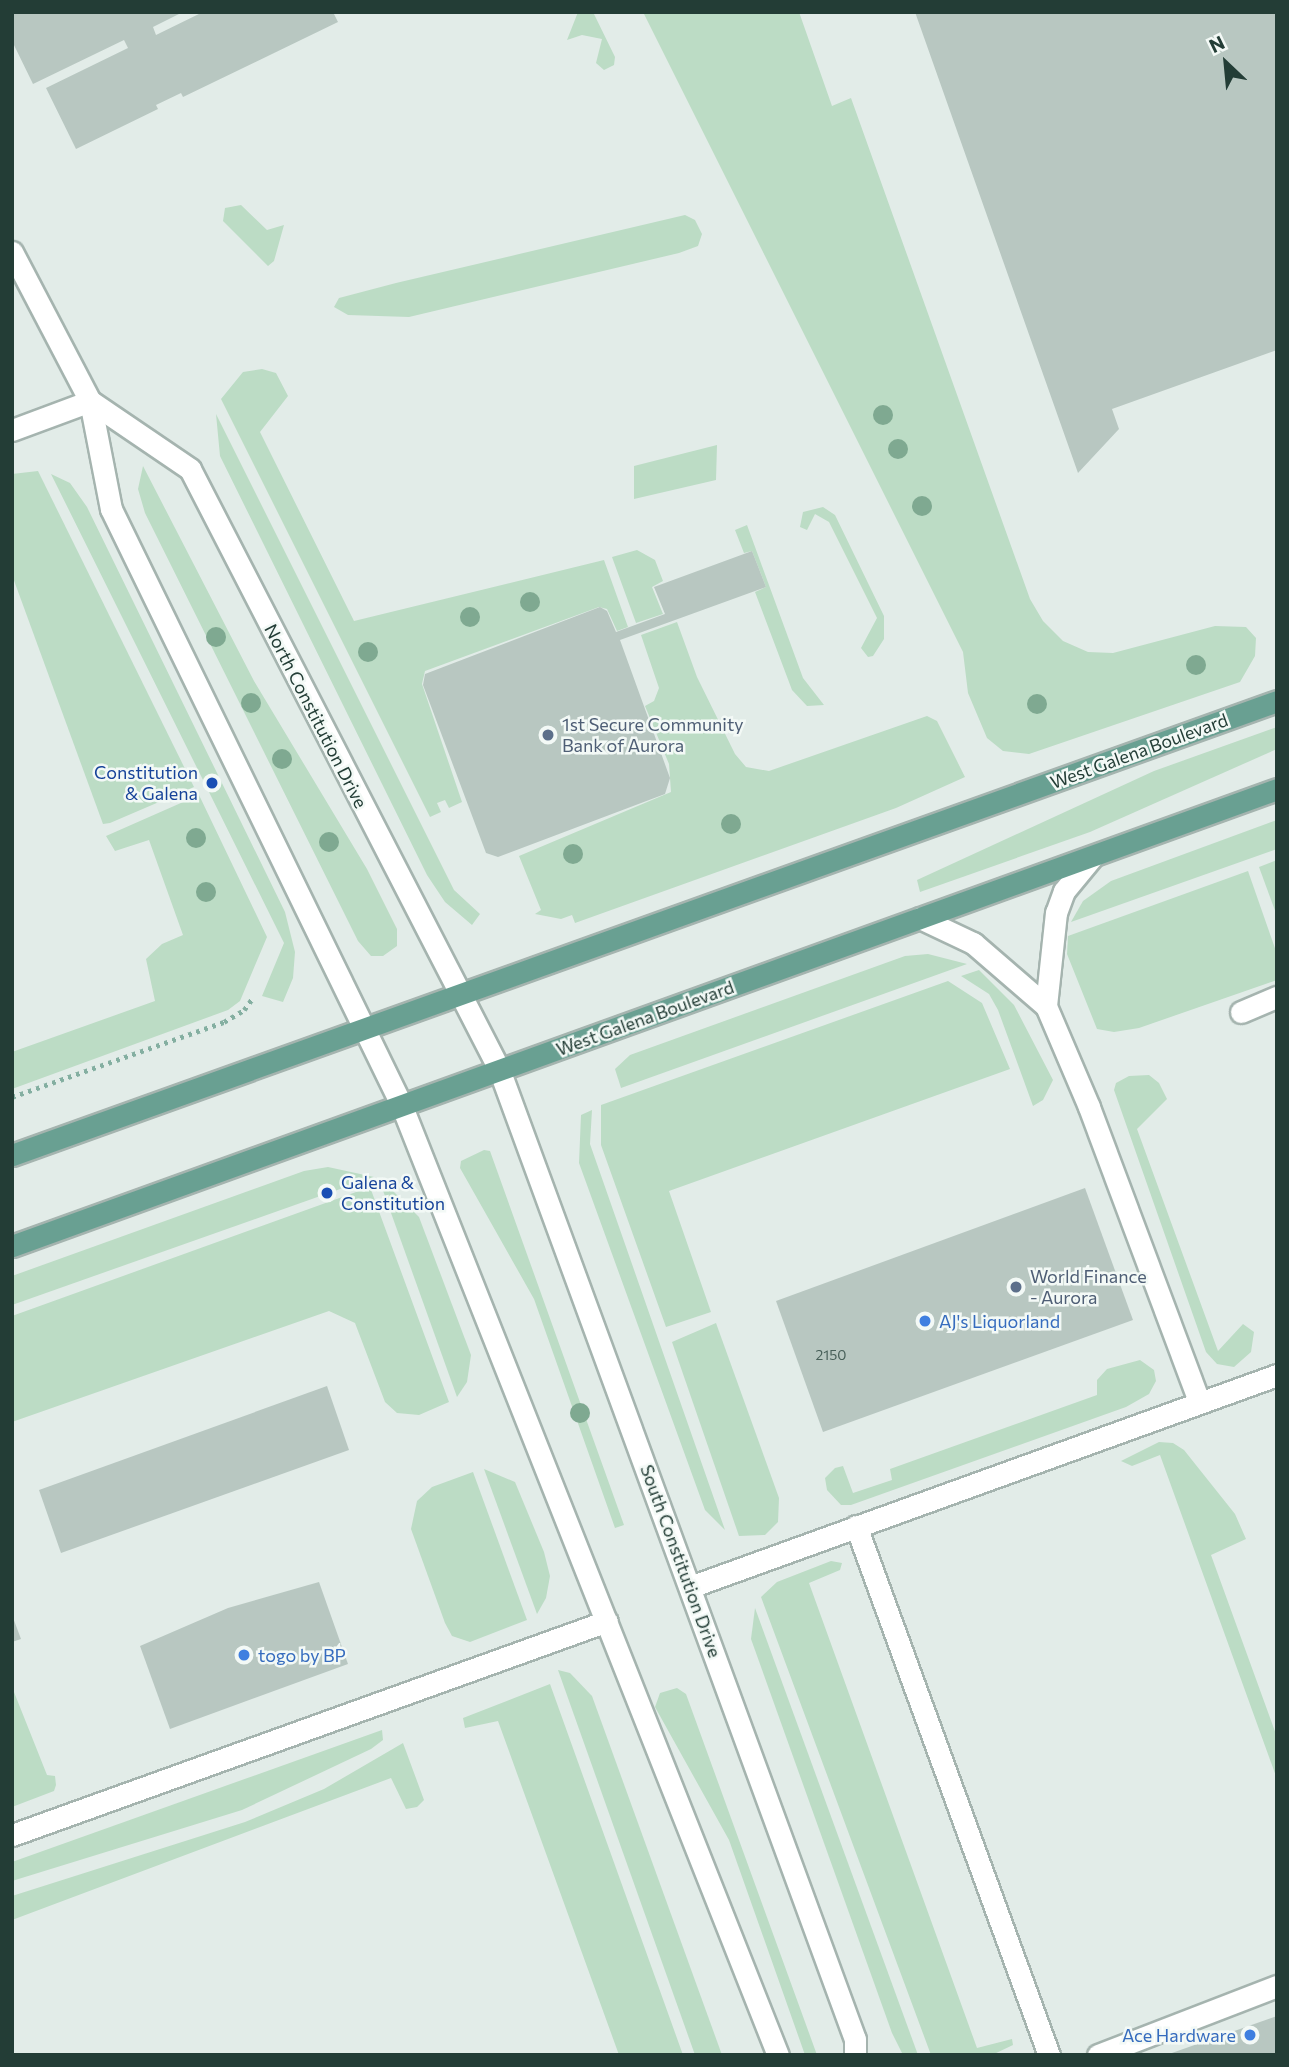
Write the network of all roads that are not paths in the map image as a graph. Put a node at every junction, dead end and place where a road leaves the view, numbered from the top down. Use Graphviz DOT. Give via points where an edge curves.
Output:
graph roads {
  1 [pos="12,252"];
  2 [pos="90,401"];
  3 [pos="12,430"];
  4 [pos="1277,701"];
  5 [pos="1277,789"];
  6 [pos="1093,856"];
  7 [pos="920,918"];
  8 [pos="460,995"];
  9 [pos="1277,997"];
  10 [pos="1046,1006"];
  11 [pos="1241,1012"];
  12 [pos="363,1027"];
  13 [pos="499,1069"];
  14 [pos="401,1104"];
  15 [pos="12,1155"];
  16 [pos="12,1246"];
  17 [pos="1277,1375"];
  18 [pos="1199,1401"];
  19 [pos="856,1526"];
  20 [pos="690,1587"];
  21 [pos="607,1621"];
  22 [pos="12,1835"];
  23 [pos="1277,1986"];
  24 [pos="778,2055"];
  25 [pos="855,2055"];
  26 [pos="1049,2055"];
  27 [pos="1098,2055"];
  1 -- 2 [label="street, North Constitution Drive"];
  2 -- 3 [label="street"];
  2 -- 8 [label="street, North Constitution Drive" via="190,470"];
  2 -- 12 [label="street, North Constitution Drive" via="111,509"];
  4 -- 8 [label="main road, West Galena Boulevard"];
  5 -- 6 [label="main road, West Galena Boulevard"];
  6 -- 7 [label="main road, West Galena Boulevard"];
  6 -- 10 [label="street" via="1064,891 1056,913"];
  7 -- 10 [label="street" via="973,943"];
  7 -- 13 [label="main road, West Galena Boulevard"];
  8 -- 12 [label="main road, West Galena Boulevard"];
  8 -- 13 [label="street, North Constitution Drive"];
  9 -- 11 [label="street"];
  10 -- 18 [label="street" via="1090,1107"];
  12 -- 14 [label="street, North Constitution Drive"];
  12 -- 15 [label="main road, West Galena Boulevard"];
  13 -- 14 [label="main road, West Galena Boulevard"];
  13 -- 20 [label="street, South Constitution Drive"];
  14 -- 16 [label="main road, West Galena Boulevard"];
  14 -- 21 [label="street"];
  17 -- 18 [label="street"];
  18 -- 19 [label="street"];
  19 -- 20 [label="street"];
  19 -- 26 [label="street"];
  20 -- 25 [label="street, South Constitution Drive" via="855,2039"];
  21 -- 22 [label="street"];
  21 -- 24 [label="street"];
  23 -- 27 [label="street"];
}
